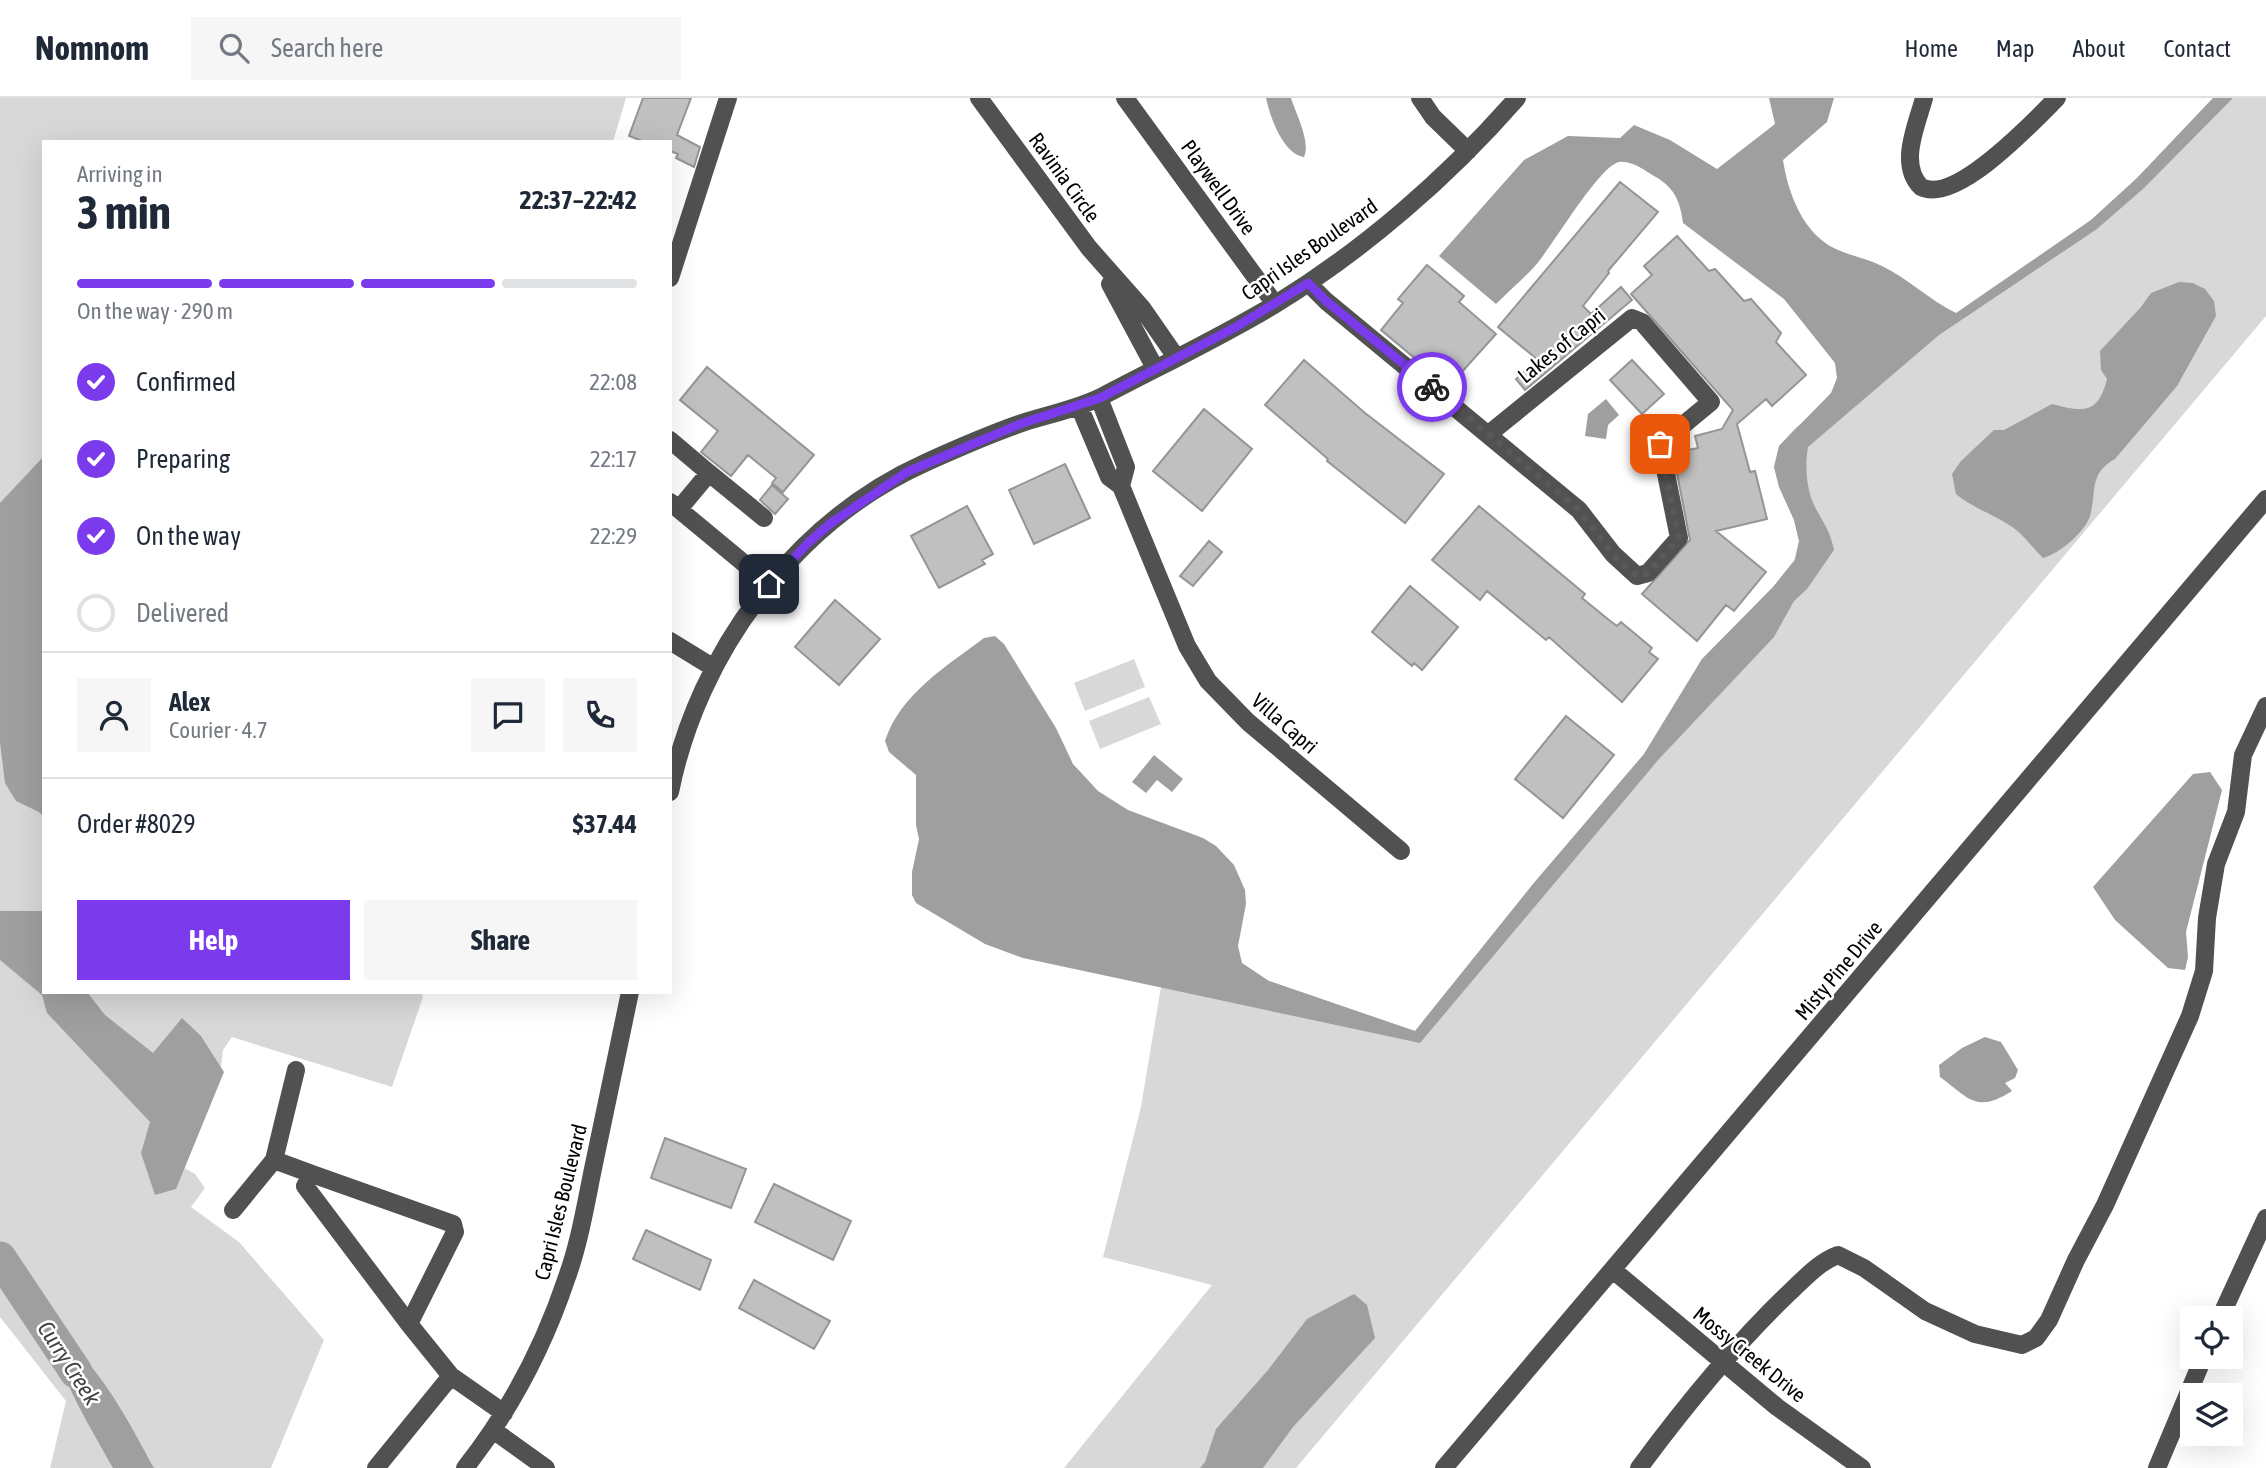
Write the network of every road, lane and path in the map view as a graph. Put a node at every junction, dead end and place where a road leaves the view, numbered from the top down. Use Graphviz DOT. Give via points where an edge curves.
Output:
graph roads {
  1 [pos="728,98"];
  2 [pos="979,98"];
  3 [pos="1125,98"];
  4 [pos="1420,98"];
  5 [pos="1517,98"];
  6 [pos="1924,98"];
  7 [pos="2057,98"];
  8 [pos="1468,150"];
  9 [pos="1089,248"];
  10 [pos="672,272"];
  11 [pos="1308,283"];
  12 [pos="1275,304"];
  13 [pos="1176,357"];
  14 [pos="1155,368"];
  15 [pos="1100,398"];
  16 [pos="1079,405"];
  17 [pos="1490,433"];
  18 [pos="672,442"];
  19 [pos="709,473"];
  20 [pos="1121,486"];
  21 [pos="2266,499"];
  22 [pos="674,506"];
  23 [pos="764,518"];
  24 [pos="769,584"];
  25 [pos="672,642"];
  26 [pos="714,668"];
  27 [pos="2266,706"];
  28 [pos="672,782"];
  29 [pos="1401,852"];
  30 [pos="630,994"];
  31 [pos="296,1070"];
  32 [pos="274,1160"];
  33 [pos="312,1174"];
  34 [pos="233,1210"];
  35 [pos="2266,1217"];
  36 [pos="1614,1270"];
  37 [pos="2225,1306"];
  38 [pos="409,1324"];
  39 [pos="1724,1364"];
  40 [pos="2199,1369"];
  41 [pos="451,1376"];
  42 [pos="504,1413"];
  43 [pos="493,1430"];
  44 [pos="376,1468"];
  45 [pos="465,1468"];
  46 [pos="546,1468"];
  47 [pos="1444,1468"];
  48 [pos="1639,1468"];
  49 [pos="1862,1468"];
  50 [pos="2157,1468"];
  1 -- 10 [label="street"];
  2 -- 9 [label="street, Ravinia Circle"];
  3 -- 12 [label="street, Playwell Drive"];
  4 -- 8 [label="street"];
  5 -- 8 [label="street, Capri Isles Boulevard"];
  6 -- 7 [label="street" via="1910,170 1921,187 1936,191 1972,175"];
  8 -- 11 [label="street, Capri Isles Boulevard" via="1387,222"];
  9 -- 13 [label="street, Ravinia Circle" via="1142,308"];
  9 -- 14 [label="street, Ravinia Circle"];
  11 -- 12 [label="street, Capri Isles Boulevard"];
  11 -- 17 [label="street, Lakes of Capri"];
  12 -- 13 [label="street, Capri Isles Boulevard"];
  13 -- 14 [label="street, Capri Isles Boulevard"];
  14 -- 15 [label="street, Capri Isles Boulevard"];
  15 -- 16 [label="street, Capri Isles Boulevard"];
  15 -- 20 [label="street" via="1126,467"];
  16 -- 20 [label="street" via="1109,477"];
  16 -- 24 [label="street, Capri Isles Boulevard" via="1020,424 907,472 831,523"];
  17 -- 17 [label="street, Lakes of Capri" via="1579,510 1613,555 1641,577 1679,538 1660,444 1711,402 1642,322 1632,318"];
  18 -- 19 [label="street"];
  19 -- 22 [label="street"];
  19 -- 23 [label="street"];
  20 -- 29 [label="street, Villa Capri" via="1195,662 1226,702"];
  21 -- 36 [label="street, Misty Pine Drive"];
  22 -- 24 [label="street"];
  24 -- 26 [label="street, Capri Isles Boulevard"];
  25 -- 26 [label="street"];
  26 -- 28 [label="street, Capri Isles Boulevard"];
  27 -- 39 [label="street" via="2244,755 2236,812 2216,864 2204,971 2190,1016 2105,1205 2036,1338 2022,1345 1975,1335 1925,1311 1838,1255 1827,1259 1778,1304"];
  30 -- 42 [label="street, Capri Isles Boulevard" via="575,1254 541,1343"];
  31 -- 32 [label="street"];
  32 -- 33 [label="street"];
  32 -- 34 [label="street"];
  33 -- 38 [label="street" via="305,1186"];
  33 -- 38 [label="street" via="453,1224 455,1232"];
  35 -- 37 [label="street"];
  36 -- 39 [label="street, Mossy Creek Drive"];
  36 -- 47 [label="street, Misty Pine Drive"];
  38 -- 41 [label="street"];
  39 -- 48 [label="street"];
  39 -- 49 [label="street, Mossy Creek Drive"];
  40 -- 50 [label="street"];
  41 -- 42 [label="street"];
  41 -- 44 [label="street"];
  42 -- 43 [label="street, Capri Isles Boulevard"];
  43 -- 45 [label="street, Capri Isles Boulevard"];
  43 -- 46 [label="street"];
}
